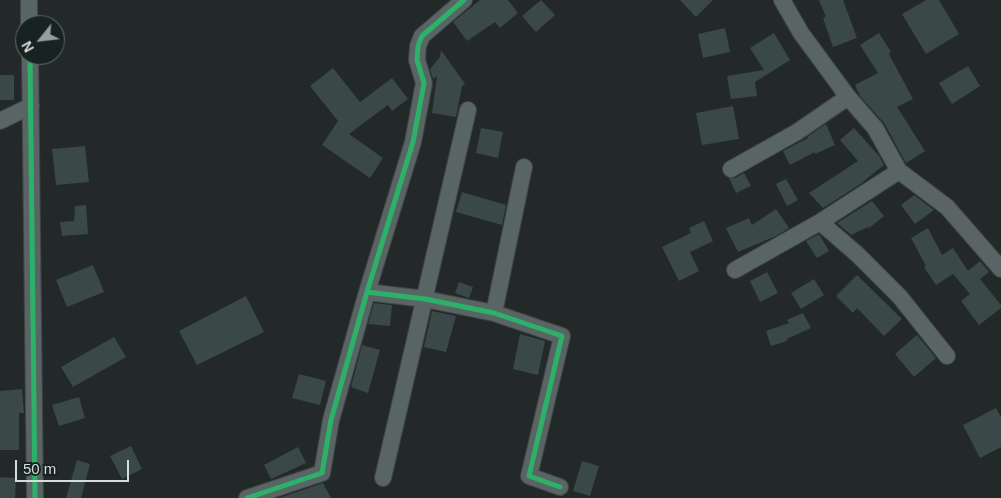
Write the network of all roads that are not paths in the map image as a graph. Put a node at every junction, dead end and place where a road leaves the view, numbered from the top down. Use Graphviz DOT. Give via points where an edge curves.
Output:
graph roads {
  1 [pos="29,0"];
  2 [pos="464,0"];
  3 [pos="782,0"];
  4 [pos="29,15"];
  5 [pos="30,65"];
  6 [pos="848,97"];
  7 [pos="31,106"];
  8 [pos="468,110"];
  9 [pos="0,121"];
  10 [pos="524,167"];
  11 [pos="731,169"];
  12 [pos="899,171"];
  13 [pos="820,222"];
  14 [pos="1001,269"];
  15 [pos="735,270"];
  16 [pos="367,292"];
  17 [pos="425,299"];
  18 [pos="494,312"];
  19 [pos="947,356"];
  20 [pos="383,478"];
  21 [pos="560,487"];
  22 [pos="35,498"];
  23 [pos="247,498"];
  1 -- 4 [label="street"];
  2 -- 16 [label="street" via="422,36 418,46 417,60 424,83 413,142"];
  3 -- 6 [label="street" via="801,33"];
  5 -- 7 [label="street"];
  6 -- 11 [label="street" via="797,132"];
  6 -- 12 [label="street" via="875,128"];
  7 -- 9 [label="street"];
  7 -- 22 [label="street"];
  8 -- 17 [label="street"];
  10 -- 18 [label="street"];
  12 -- 13 [label="street"];
  12 -- 14 [label="street" via="947,208"];
  13 -- 15 [label="street"];
  13 -- 19 [label="street" via="900,297"];
  16 -- 17 [label="street"];
  16 -- 23 [label="street" via="331,420 322,473"];
  17 -- 18 [label="street"];
  17 -- 20 [label="street"];
  18 -- 21 [label="street" via="562,336 529,476"];
}
